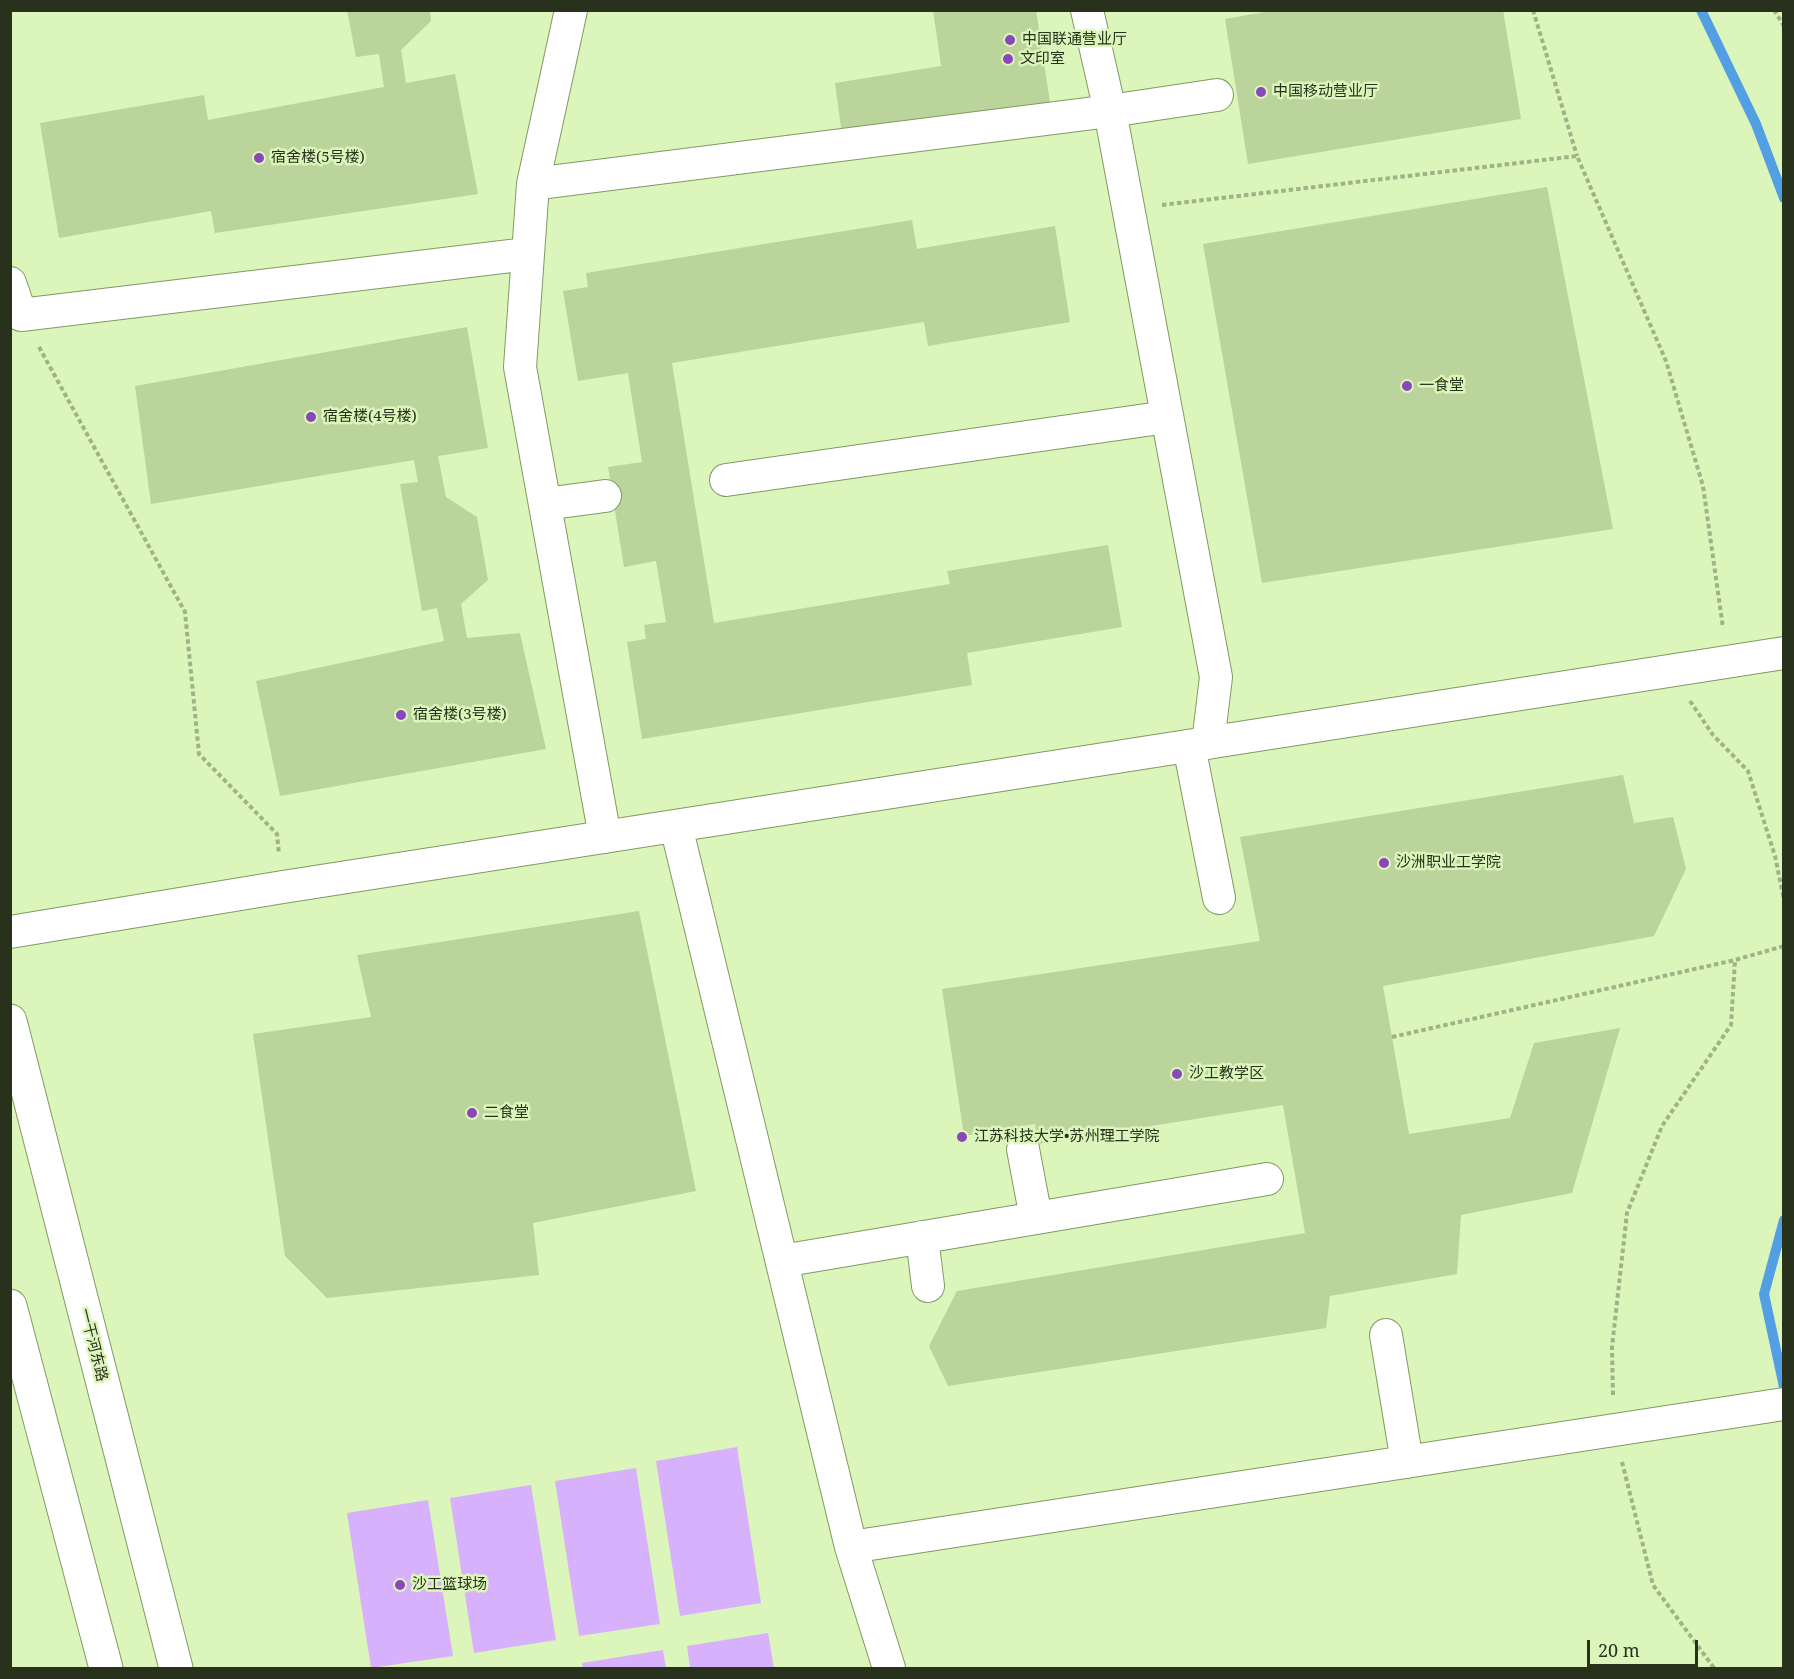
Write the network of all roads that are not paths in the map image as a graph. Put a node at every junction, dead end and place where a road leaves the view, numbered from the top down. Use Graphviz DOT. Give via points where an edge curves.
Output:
graph roads {
  1 [pos="572,10"];
  2 [pos="1087,10"];
  3 [pos="1217,95"];
  4 [pos="1110,111"];
  5 [pos="532,184"];
  6 [pos="527,254"];
  7 [pos="10,283"];
  8 [pos="1167,417"];
  9 [pos="726,480"];
  10 [pos="605,496"];
  11 [pos="545,504"];
  12 [pos="1784,653"];
  13 [pos="1198,744"];
  14 [pos="676,826"];
  15 [pos="605,837"];
  16 [pos="1219,898"];
  17 [pos="10,932"];
  18 [pos="10,1021"];
  19 [pos="1023,1149"];
  20 [pos="1267,1179"];
  21 [pos="1036,1218"];
  22 [pos="922,1237"];
  23 [pos="782,1261"];
  24 [pos="928,1286"];
  25 [pos="10,1306"];
  26 [pos="1386,1335"];
  27 [pos="1773,1405"];
  28 [pos="1407,1461"];
  29 [pos="851,1547"];
  30 [pos="106,1668"];
  31 [pos="176,1668"];
  32 [pos="889,1668"];
  1 -- 5 [label="street"];
  2 -- 4 [label="street"];
  3 -- 4 [label="street"];
  4 -- 5 [label="street" via="996,119"];
  4 -- 8 [label="street"];
  5 -- 6 [label="street"];
  6 -- 7 [label="street" via="21,315"];
  6 -- 11 [label="street" via="520,367"];
  8 -- 9 [label="street"];
  8 -- 13 [label="street" via="1216,677"];
  10 -- 11 [label="street"];
  11 -- 15 [label="street"];
  12 -- 13 [label="street"];
  13 -- 14 [label="street"];
  13 -- 16 [label="street"];
  14 -- 15 [label="street"];
  14 -- 23 [label="street"];
  15 -- 17 [label="street"];
  18 -- 31 [label="street, 一干河东路"];
  19 -- 21 [label="street"];
  20 -- 21 [label="street"];
  21 -- 22 [label="street"];
  22 -- 23 [label="street"];
  22 -- 24 [label="street"];
  23 -- 29 [label="street"];
  25 -- 30 [label="street"];
  26 -- 28 [label="street"];
  27 -- 28 [label="street"];
  28 -- 29 [label="street"];
  29 -- 32 [label="street"];
}
